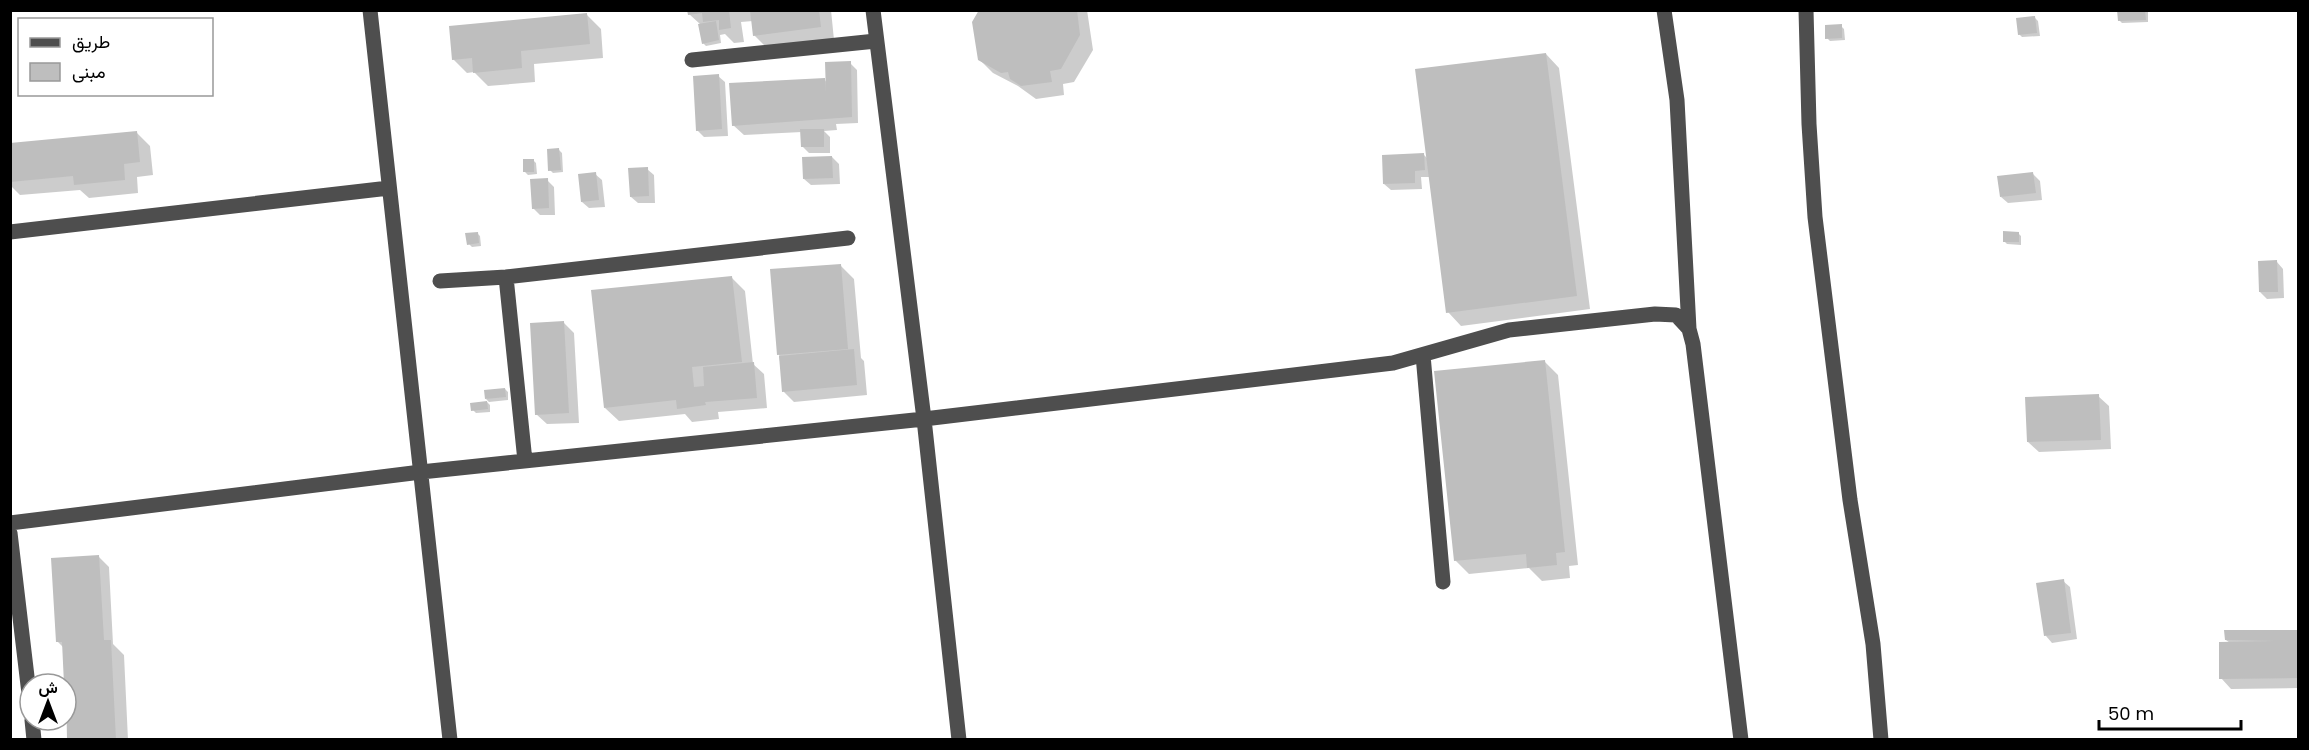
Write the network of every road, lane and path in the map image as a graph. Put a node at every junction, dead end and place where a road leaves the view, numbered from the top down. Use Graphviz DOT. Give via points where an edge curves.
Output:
graph roads {
  1 [pos="370,10"];
  2 [pos="873,10"];
  3 [pos="1664,10"];
  4 [pos="1806,10"];
  5 [pos="876,41"];
  6 [pos="692,60"];
  7 [pos="389,188"];
  8 [pos="10,232"];
  9 [pos="848,238"];
  10 [pos="506,277"];
  11 [pos="440,281"];
  12 [pos="1689,329"];
  13 [pos="1423,355"];
  14 [pos="924,419"];
  15 [pos="525,461"];
  16 [pos="421,472"];
  17 [pos="10,523"];
  18 [pos="10,533"];
  19 [pos="1443,582"];
  20 [pos="26,672"];
  21 [pos="450,740"];
  22 [pos="959,740"];
  23 [pos="1741,740"];
  24 [pos="1881,740"];
  1 -- 7 [label="lane"];
  2 -- 5 [label="lane"];
  3 -- 12 [label="lane" via="1677,100"];
  4 -- 24 [label="lane" via="1815,217 1850,500 1873,644"];
  5 -- 6 [label="lane"];
  5 -- 14 [label="lane"];
  7 -- 8 [label="lane"];
  7 -- 16 [label="lane"];
  9 -- 10 [label="lane"];
  10 -- 11 [label="lane"];
  10 -- 15 [label="lane"];
  12 -- 13 [label="lane" via="1676,315 1655,314 1509,330"];
  12 -- 23 [label="lane"];
  13 -- 14 [label="lane" via="1393,363"];
  13 -- 19 [label="lane"];
  14 -- 15 [label="lane"];
  14 -- 22 [label="lane"];
  15 -- 16 [label="lane"];
  16 -- 17 [label="lane"];
  16 -- 21 [label="lane"];
  18 -- 20 [label="lane"];
}
